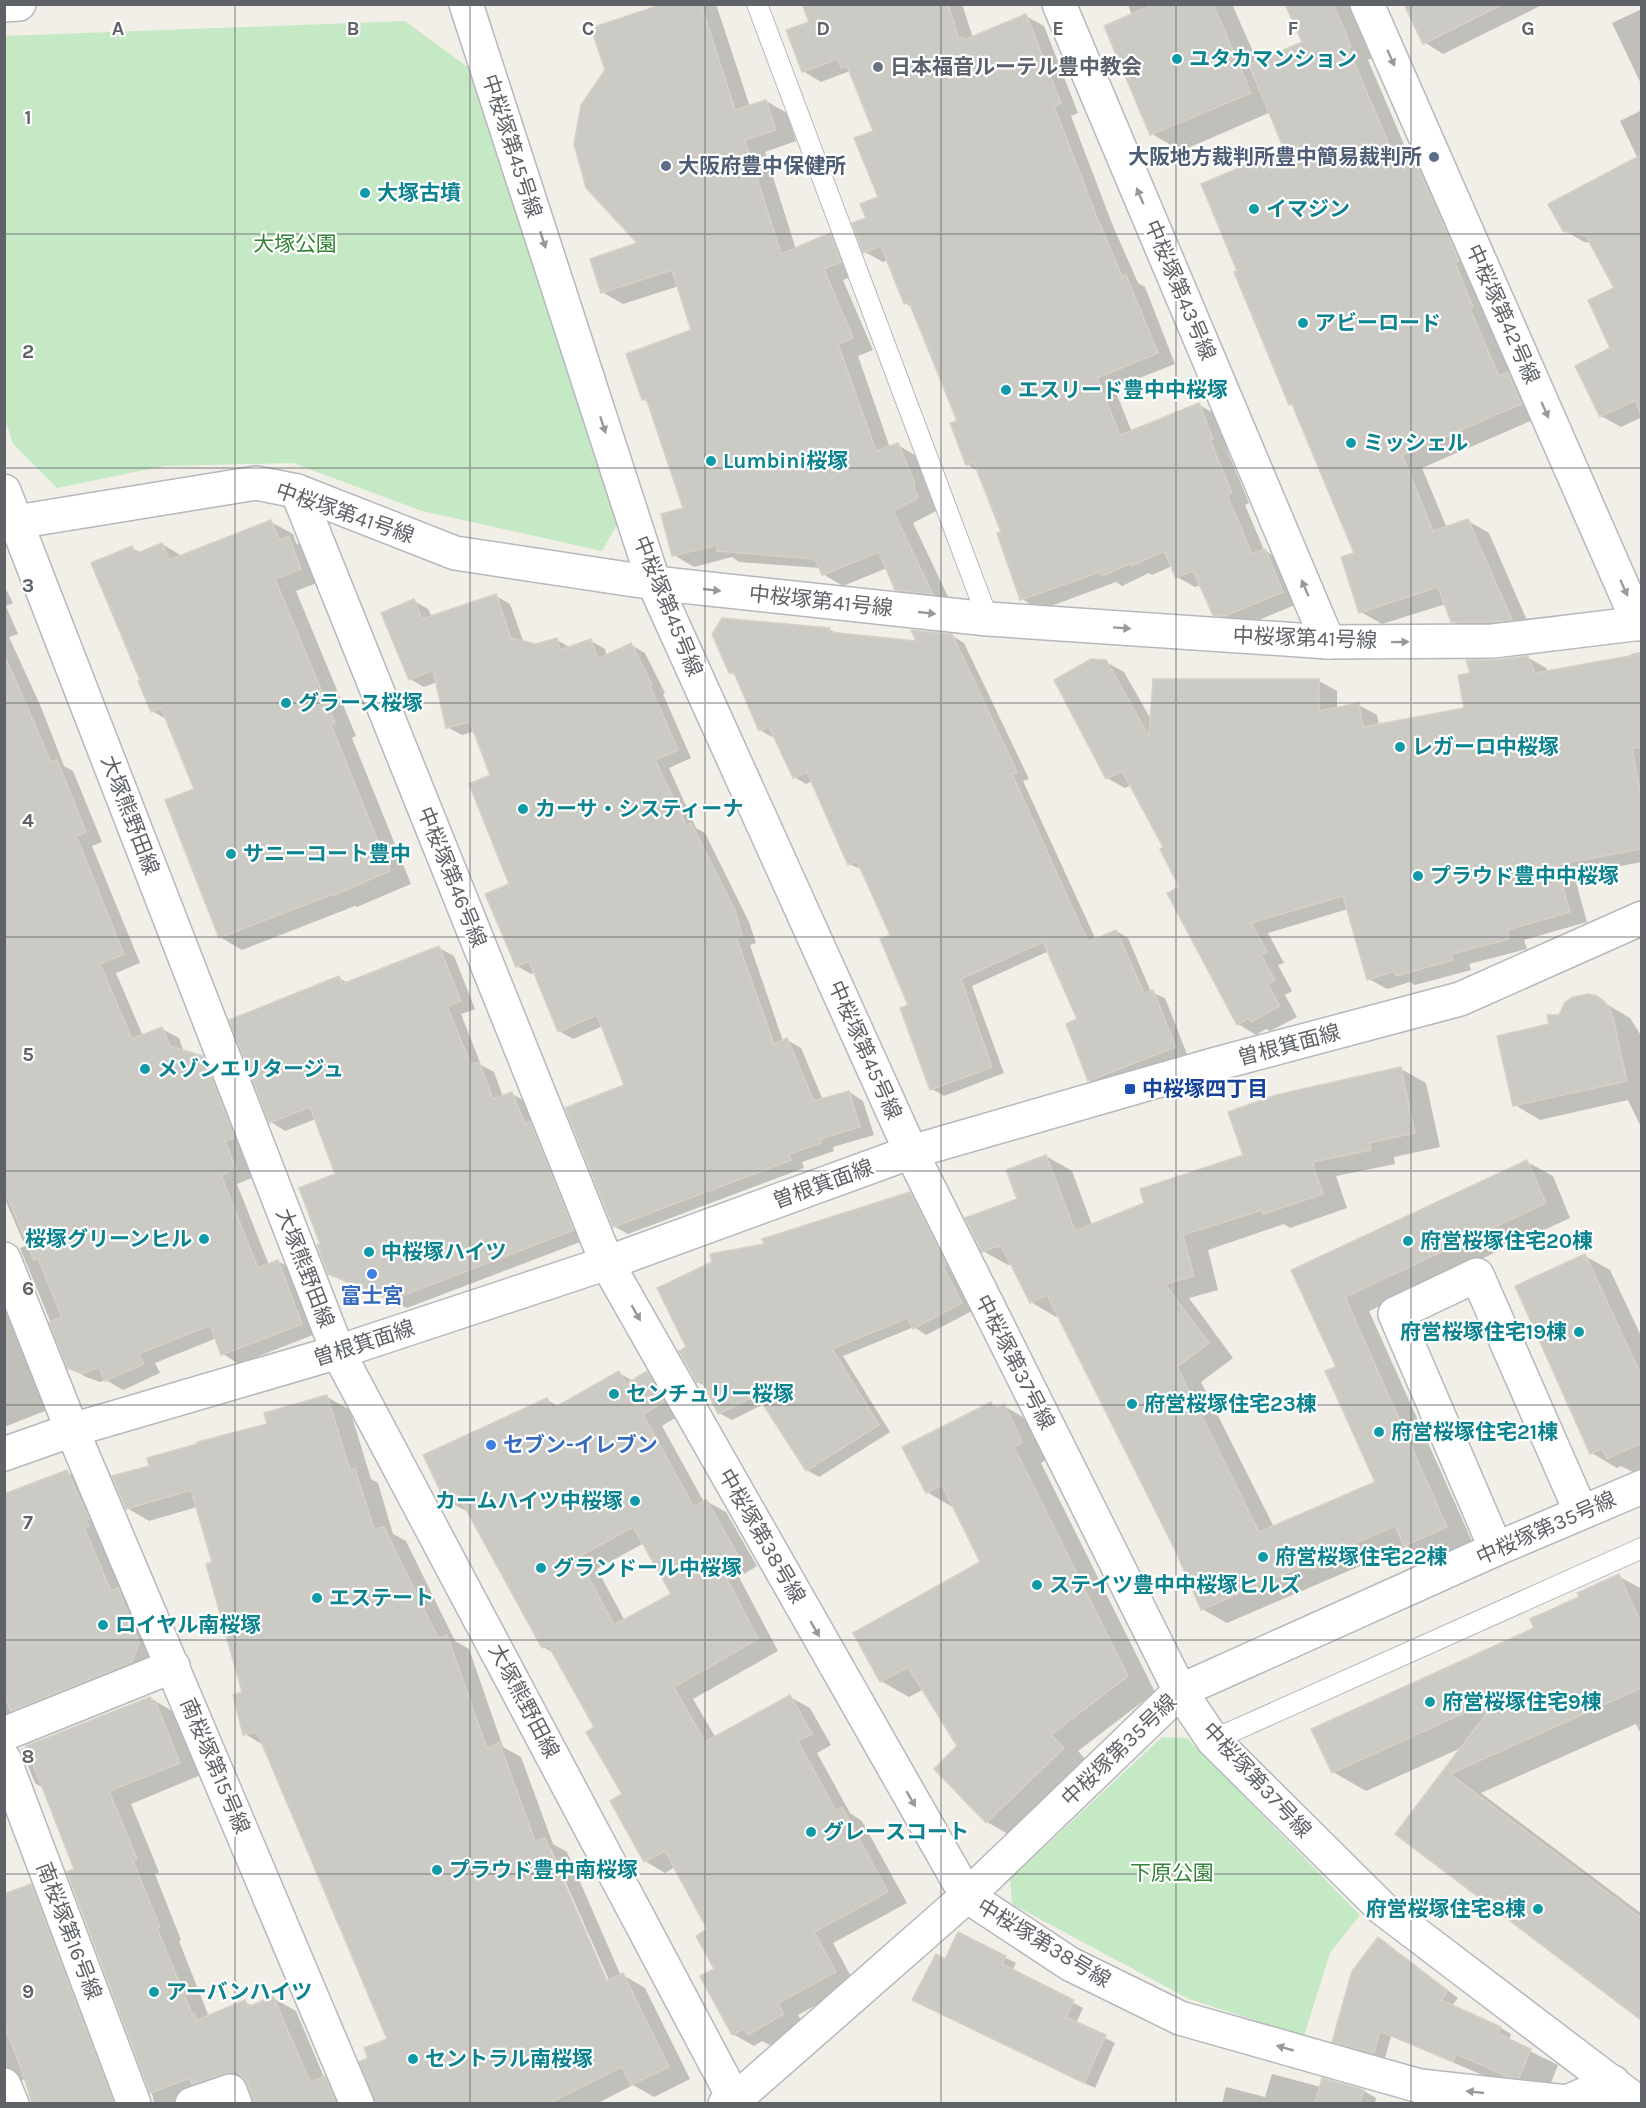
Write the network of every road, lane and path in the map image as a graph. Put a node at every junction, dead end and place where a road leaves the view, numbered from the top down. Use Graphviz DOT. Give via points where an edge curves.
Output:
graph roads {
  1 [pos="19,4"];
  2 [pos="465,4"];
  3 [pos="757,4"];
  4 [pos="1059,4"];
  5 [pos="1367,4"];
  6 [pos="4,5"];
  7 [pos="4,491"];
  8 [pos="297,491"];
  9 [pos="10,523"];
  10 [pos="654,583"];
  11 [pos="988,619"];
  12 [pos="1640,623"];
  13 [pos="1328,642"];
  14 [pos="1641,918"];
  15 [pos="911,1152"];
  16 [pos="4,1259"];
  17 [pos="607,1263"];
  18 [pos="338,1352"];
  19 [pos="72,1430"];
  20 [pos="4,1454"];
  21 [pos="1641,1487"];
  22 [pos="1581,1512"];
  23 [pos="1641,1548"];
  24 [pos="1496,1549"];
  25 [pos="173,1666"];
  26 [pos="1180,1691"];
  27 [pos="4,1734"];
  28 [pos="1213,1740"];
  29 [pos="4,1758"];
  30 [pos="967,1896"];
  31 [pos="1613,2082"];
  32 [pos="4,2085"];
  33 [pos="733,2102"];
  34 [pos="12,2103"];
  35 [pos="134,2103"];
  36 [pos="192,2103"];
  37 [pos="235,2103"];
  38 [pos="357,2103"];
  39 [pos="1640,2103"];
  1 -- 6 [label="street"];
  2 -- 10 [label="street, 中桜塚第45号線, one-way"];
  3 -- 11 [label="lane"];
  13 -- 4 [label="street, 中桜塚第43号線, one-way"];
  5 -- 12 [label="street, 中桜塚第42号線, one-way"];
  7 -- 9 [label="street, 大塚熊野田線"];
  8 -- 9 [label="street, 中桜塚第41号線" via="256,483"];
  8 -- 10 [label="street, 中桜塚第41号線" via="456,553"];
  8 -- 17 [label="street, 中桜塚第46号線"];
  9 -- 18 [label="street, 大塚熊野田線"];
  10 -- 11 [label="street, 中桜塚第41号線, one-way"];
  10 -- 15 [label="street, 中桜塚第45号線"];
  11 -- 13 [label="street, 中桜塚第41号線, one-way"];
  13 -- 12 [label="street, 中桜塚第41号線, one-way" via="1493,641"];
  14 -- 15 [label="street, 曽根箕面線" via="1460,999"];
  15 -- 17 [label="street, 曽根箕面線"];
  15 -- 26 [label="street, 中桜塚第37号線"];
  16 -- 19 [label="street, 南桜塚第15号線"];
  17 -- 18 [label="street, 曽根箕面線"];
  17 -- 30 [label="street, 中桜塚第38号線, one-way"];
  18 -- 19 [label="street, 曽根箕面線"];
  18 -- 33 [label="street, 大塚熊野田線"];
  19 -- 20 [label="street, 曽根箕面線"];
  19 -- 25 [label="street, 南桜塚第15号線"];
  21 -- 22 [label="street, 中桜塚第35号線"];
  22 -- 24 [label="street, 中桜塚第35号線"];
  22 -- 24 [label="street" via="1477,1275 1395,1314"];
  23 -- 28 [label="lane"];
  24 -- 26 [label="street, 中桜塚第35号線"];
  25 -- 27 [label="street"];
  25 -- 38 [label="street, 南桜塚第15号線"];
  26 -- 28 [label="street, 中桜塚第37号線"];
  26 -- 30 [label="street, 中桜塚第35号線"];
  28 -- 31 [label="street, 中桜塚第37号線" via="1382,1908"];
  29 -- 35 [label="street, 南桜塚第16号線"];
  31 -- 30 [label="street, 中桜塚第38号線, one-way" via="1567,2102 1420,2086 1180,2018 1070,1964"];
  30 -- 33 [label="street, 中桜塚第35号線"];
  31 -- 39 [label="street, 中桜塚第37号線"];
  32 -- 34 [label="street"];
  36 -- 37 [label="street" via="230,2091"];
}
